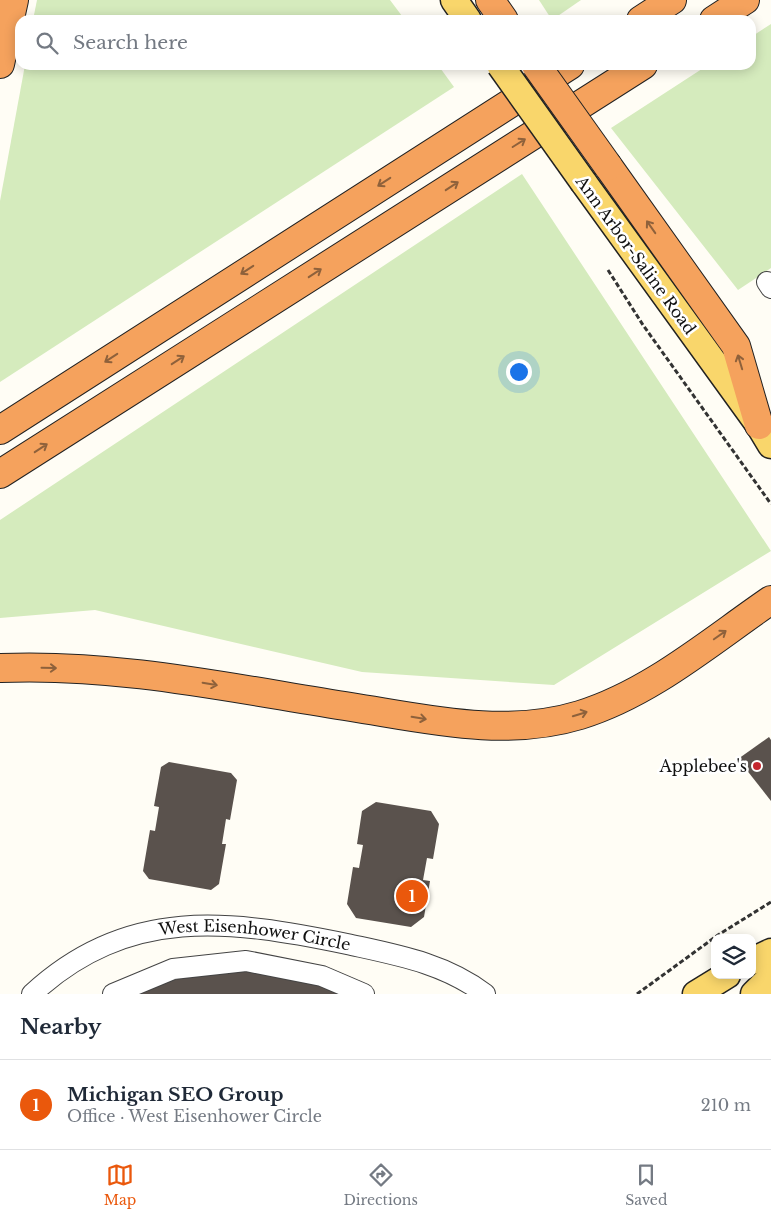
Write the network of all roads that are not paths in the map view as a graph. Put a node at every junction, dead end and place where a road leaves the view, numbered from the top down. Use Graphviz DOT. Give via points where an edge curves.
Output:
graph roads {
  1 [pos="14,0"];
  2 [pos="454,0"];
  3 [pos="490,0"];
  4 [pos="644,0"];
  5 [pos="672,0"];
  6 [pos="745,0"];
  7 [pos="464,15"];
  8 [pos="500,15"];
  9 [pos="628,15"];
  10 [pos="649,15"];
  11 [pos="722,15"];
  12 [pos="0,64"];
  13 [pos="504,70"];
  14 [pos="540,70"];
  15 [pos="562,70"];
  16 [pos="635,70"];
  17 [pos="0,430"];
  18 [pos="766,431"];
  19 [pos="0,474"];
  20 [pos="771,600"];
  21 [pos="0,668"];
  22 [pos="771,952"];
  23 [pos="756,959"];
  24 [pos="771,977"];
  25 [pos="720,979"];
  26 [pos="478,992"];
  27 [pos="32,994"];
  28 [pos="113,994"];
  29 [pos="364,994"];
  30 [pos="696,994"];
  31 [pos="754,994"];
  1 -- 12 [label="highway"];
  2 -- 7 [label="main road"];
  3 -- 8 [label="highway"];
  4 -- 9 [label="highway"];
  5 -- 10 [label="highway"];
  6 -- 11 [label="highway"];
  13 -- 18 [label="main road, Ann Arbor-Saline Road, bridge"];
  18 -- 14 [label="highway, one-way, bridge" via="736,346"];
  15 -- 17 [label="highway, one-way"];
  19 -- 16 [label="highway, one-way"];
  21 -- 20 [label="highway, one-way" via="120,672 452,724 502,727 580,715 615,701 651,683"];
  22 -- 23 [label="main road"];
  24 -- 31 [label="main road"];
  25 -- 30 [label="main road"];
  26 -- 27 [label="street, West Eisenhower Circle" via="437,966 394,954 249,927 198,924 157,929 117,940 65,968"];
  28 -- 29 [label="street" via="173,968 246,961 322,976"];
}
